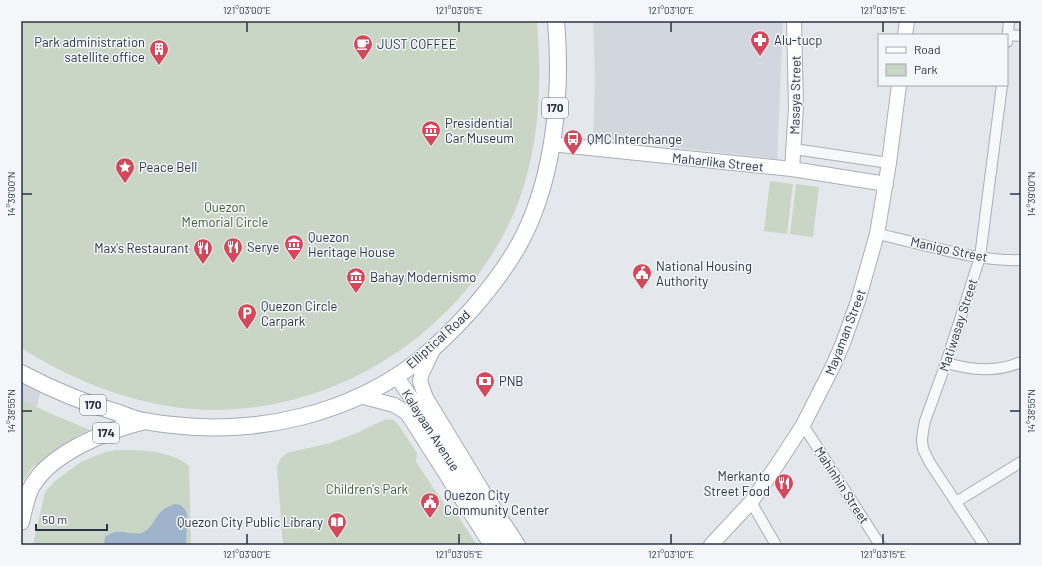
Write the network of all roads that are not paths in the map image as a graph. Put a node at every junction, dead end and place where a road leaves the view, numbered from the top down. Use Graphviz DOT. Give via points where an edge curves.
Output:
graph roads {
  1 [pos="556,21"];
  2 [pos="794,21"];
  3 [pos="907,21"];
  4 [pos="1009,21"];
  5 [pos="905,34"];
  6 [pos="1008,34"];
  7 [pos="1021,36"];
  8 [pos="1008,39"];
  9 [pos="899,86"];
  10 [pos="1002,86"];
  11 [pos="551,144"];
  12 [pos="794,149"];
  13 [pos="889,163"];
  14 [pos="792,169"];
  15 [pos="886,184"];
  16 [pos="877,234"];
  17 [pos="980,257"];
  18 [pos="1021,260"];
  19 [pos="435,346"];
  20 [pos="1021,362"];
  21 [pos="946,363"];
  22 [pos="21,373"];
  23 [pos="396,376"];
  24 [pos="360,396"];
  25 [pos="412,410"];
  26 [pos="145,421"];
  27 [pos="803,425"];
  28 [pos="1021,462"];
  29 [pos="750,502"];
  30 [pos="956,502"];
  31 [pos="21,522"];
  32 [pos="491,545"];
  33 [pos="504,545"];
  34 [pos="518,545"];
  35 [pos="711,545"];
  36 [pos="776,545"];
  37 [pos="880,545"];
  38 [pos="984,545"];
  1 -- 11 [label="main road, Elliptical Road / 170" via="557,85"];
  2 -- 12 [label="street, Masaya Street"];
  3 -- 5 [label="street"];
  4 -- 6 [label="street"];
  7 -- 8 [label="street"];
  9 -- 13 [label="street, Mayaman Street"];
  10 -- 17 [label="street, Matiwasay Street"];
  11 -- 14 [label="street, Maharlika Street"];
  11 -- 19 [label="main road, Elliptical Road / 170" via="538,197 516,250 478,302"];
  12 -- 13 [label="street"];
  12 -- 14 [label="street, Masaya Street"];
  13 -- 15 [label="street, Mayaman Street"];
  14 -- 15 [label="street, Maharlika Street"];
  15 -- 16 [label="street, Mayaman Street"];
  16 -- 17 [label="street, Manigo Street"];
  16 -- 27 [label="street, Mayaman Street" via="858,302 843,343"];
  17 -- 18 [label="street, Manigo Street"];
  17 -- 21 [label="street, Matiwasay Street"];
  19 -- 23 [label="main road, Elliptical Road / 170"];
  19 -- 34 [label="street, Kalayaan Avenue" via="422,373 422,388 433,411"];
  20 -- 21 [label="street" via="991,370"];
  21 -- 30 [label="street, Matiwasay Street" via="925,420 922,440 923,450 930,463"];
  22 -- 26 [label="main road, Elliptical Road / 170" via="81,401"];
  23 -- 24 [label="main road, Elliptical Road / 170"];
  23 -- 25 [label="street, Kalayaan Avenue"];
  24 -- 25 [label="street, Kalayaan Avenue"];
  24 -- 26 [label="main road, Elliptical Road / 170" via="316,412 254,426 199,428"];
  25 -- 32 [label="street, Kalayaan Avenue"];
  25 -- 33 [label="street, Kalayaan Avenue"];
  26 -- 31 [label="main road, 174" via="94,438 50,466 28,493"];
  27 -- 29 [label="street, Mayaman Street"];
  27 -- 37 [label="street, Mahinhin Street"];
  28 -- 30 [label="street"];
  29 -- 35 [label="street, Mayaman Street"];
  29 -- 36 [label="street"];
  30 -- 38 [label="street, Matiwasay Street"];
}
